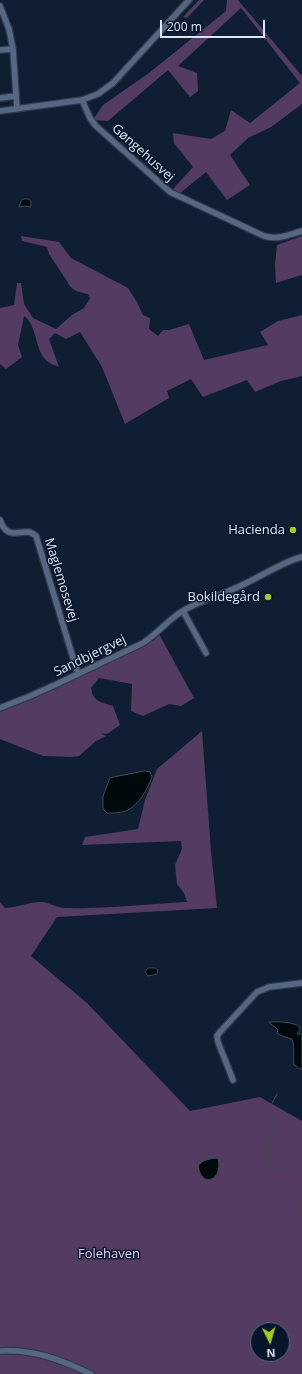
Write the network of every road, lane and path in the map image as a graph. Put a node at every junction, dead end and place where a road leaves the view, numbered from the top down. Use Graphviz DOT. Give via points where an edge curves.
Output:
graph roads {
  1 [pos="189,0"];
  2 [pos="0,6"];
  3 [pos="13,49"];
  4 [pos="0,50"];
  5 [pos="16,96"];
  6 [pos="0,98"];
  7 [pos="82,100"];
  8 [pos="17,109"];
  9 [pos="0,111"];
  10 [pos="302,231"];
  11 [pos="0,520"];
  12 [pos="302,557"];
  13 [pos="182,611"];
  14 [pos="206,653"];
  15 [pos="78,674"];
  16 [pos="0,708"];
  17 [pos="302,984"];
  18 [pos="233,1080"];
  19 [pos="0,1351"];
  20 [pos="91,1374"];
  1 -- 7 [label="street" via="113,83 98,94"];
  2 -- 3 [label="street"];
  3 -- 4 [label="street"];
  3 -- 5 [label="street"];
  5 -- 6 [label="street"];
  5 -- 8 [label="street"];
  7 -- 8 [label="street"];
  7 -- 10 [label="street, Gøngehusvej" via="92,122 170,192 264,236 275,239"];
  8 -- 9 [label="street"];
  11 -- 15 [label="street, Maglemosevej" via="6,531 30,532 36,536"];
  12 -- 13 [label="street, Sandbjergvej"];
  13 -- 14 [label="street"];
  13 -- 15 [label="street, Sandbjergvej" via="143,643"];
  15 -- 16 [label="street, Sandbjergvej"];
  17 -- 18 [label="street" via="257,992 220,1032 218,1042"];
  19 -- 20 [label="street" via="15,1350 50,1356"];
}
